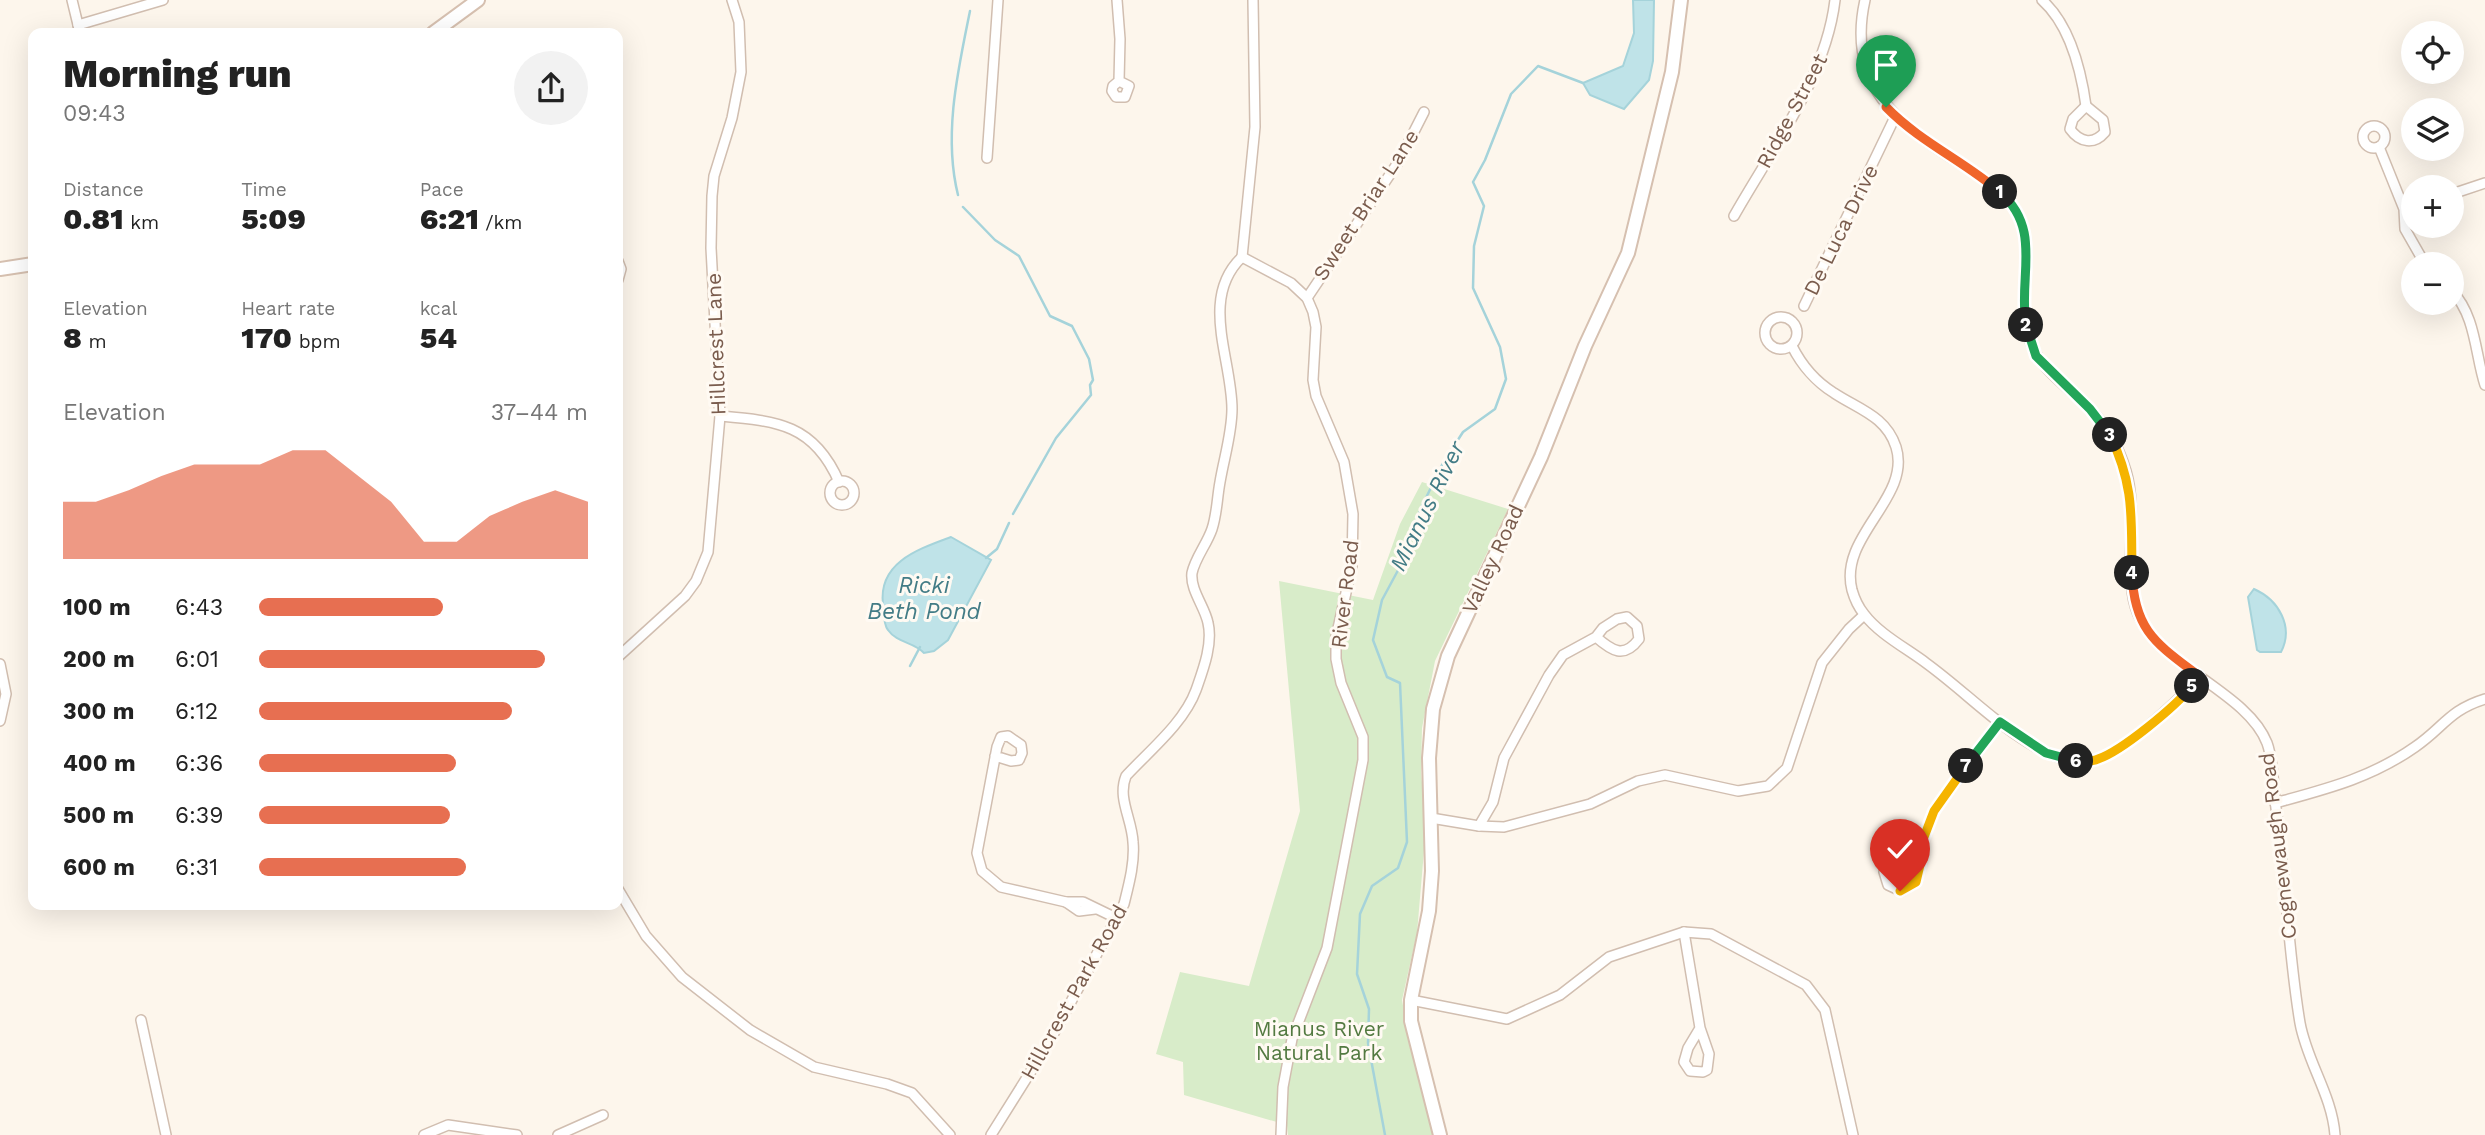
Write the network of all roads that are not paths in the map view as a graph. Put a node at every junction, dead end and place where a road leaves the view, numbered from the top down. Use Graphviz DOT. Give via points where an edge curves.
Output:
graph roads {
  1 [pos="72,0"];
  2 [pos="163,0"];
  3 [pos="478,0"];
  4 [pos="732,0"];
  5 [pos="998,0"];
  6 [pos="1117,0"];
  7 [pos="1254,0"];
  8 [pos="1681,0"];
  9 [pos="1836,0"];
  10 [pos="1865,0"];
  11 [pos="2042,0"];
  12 [pos="79,28"];
  13 [pos="82,28"];
  14 [pos="440,28"];
  15 [pos="1119,80"];
  16 [pos="2086,106"];
  17 [pos="1424,111"];
  18 [pos="1895,117"];
  19 [pos="2379,147"];
  20 [pos="987,158"];
  21 [pos="2485,183"];
  22 [pos="2464,190"];
  23 [pos="2401,193"];
  24 [pos="1734,216"];
  25 [pos="1242,257"];
  26 [pos="28,265"];
  27 [pos="0,269"];
  28 [pos="1307,298"];
  29 [pos="1804,306"];
  30 [pos="2464,309"];
  31 [pos="1792,346"];
  32 [pos="2485,385"];
  33 [pos="720,416"];
  34 [pos="839,482"];
  35 [pos="1864,615"];
  36 [pos="1597,637"];
  37 [pos="623,652"];
  38 [pos="0,664"];
  39 [pos="2199,676"];
  40 [pos="2485,699"];
  41 [pos="0,721"];
  42 [pos="2000,722"];
  43 [pos="995,756"];
  44 [pos="2276,803"];
  45 [pos="1432,818"];
  46 [pos="1479,826"];
  47 [pos="1916,858"];
  48 [pos="623,897"];
  49 [pos="1116,918"];
  50 [pos="1684,932"];
  51 [pos="1411,1000"];
  52 [pos="141,1020"];
  53 [pos="1700,1028"];
  54 [pos="603,1115"];
  55 [pos="166,1135"];
  56 [pos="424,1135"];
  57 [pos="517,1135"];
  58 [pos="558,1135"];
  59 [pos="950,1135"];
  60 [pos="991,1135"];
  61 [pos="1281,1135"];
  62 [pos="1440,1135"];
  63 [pos="1853,1135"];
  64 [pos="2335,1135"];
  1 -- 12 [label="street"];
  2 -- 13 [label="street"];
  3 -- 14 [label="street"];
  4 -- 33 [label="street, Hillcrest Lane" via="739,22 741,72 714,176 711,214"];
  5 -- 20 [label="street"];
  6 -- 15 [label="street"];
  7 -- 25 [label="street" via="1255,127"];
  8 -- 45 [label="street, Valley Road" via="1672,72 1628,253 1439,683 1429,735"];
  9 -- 24 [label="street, Ridge Street" via="1820,63"];
  10 -- 18 [label="street, Cognewaugh Road" via="1859,28 1863,61 1876,91"];
  11 -- 16 [label="street" via="2054,12 2071,46"];
  17 -- 28 [label="street, Sweet Briar Lane" via="1399,161"];
  18 -- 29 [label="street, De Luca Drive"];
  18 -- 39 [label="street, Cognewaugh Road" via="2012,203 2025,231 2025,323 2036,356 2108,430 2125,468 2132,512 2133,592 2139,616 2157,643"];
  19 -- 23 [label="street"];
  21 -- 22 [label="street"];
  25 -- 28 [label="street"];
  25 -- 49 [label="street, Hillcrest Park Road" via="1225,280 1220,309 1232,408 1230,428 1212,530 1192,570 1208,621 1209,641 1188,706 1125,776 1121,788 1133,853 1129,886"];
  26 -- 27 [label="street"];
  28 -- 61 [label="street, River Road" via="1315,327 1316,396 1344,463 1353,514 1352,566 1336,637 1336,659 1363,737 1363,760 1327,948 1292,1039"];
  30 -- 32 [label="street"];
  31 -- 35 [label="street" via="1821,384 1873,414 1897,450 1891,491 1865,531 1851,565 1852,591"];
  33 -- 34 [label="street" via="789,426 817,444"];
  33 -- 37 [label="street, Hillcrest Lane" via="703,566 685,596"];
  35 -- 42 [label="street"];
  35 -- 46 [label="street" via="1822,663 1787,768 1768,786 1738,790 1665,775 1638,781 1590,804 1504,827"];
  36 -- 36 [label="street" via="1610,623 1627,617 1637,625 1639,639 1632,648 1620,651"];
  36 -- 46 [label="street" via="1563,655 1549,675 1504,758 1493,802"];
  38 -- 41 [label="street" via="6,694"];
  39 -- 42 [label="street" via="2185,695 2097,760 2046,753"];
  39 -- 44 [label="street, Cognewaugh Road" via="2247,716 2267,742"];
  40 -- 44 [label="street" via="2455,711 2417,746 2362,779"];
  42 -- 47 [label="street" via="1934,811"];
  43 -- 49 [label="street" via="977,853 982,871 1001,887 1083,902"];
  44 -- 64 [label="street, Cognewaugh Road" via="2301,1026 2332,1110"];
  45 -- 46 [label="street"];
  45 -- 51 [label="street, Valley Road" via="1429,911"];
  48 -- 59 [label="street" via="646,936 682,977 750,1030 814,1067 912,1093"];
  49 -- 60 [label="street, Hillcrest Park Road" via="1048,1044"];
  50 -- 51 [label="street" via="1609,957 1560,995 1507,1019"];
  50 -- 53 [label="street"];
  50 -- 63 [label="street" via="1711,934 1806,985 1825,1010"];
  51 -- 62 [label="street, Valley Road" via="1411,1021"];
  52 -- 55 [label="street"];
  53 -- 53 [label="street" via="1710,1063 1703,1073 1690,1071 1684,1062"];
  54 -- 58 [label="street"];
  56 -- 57 [label="street" via="447,1125"];
}
